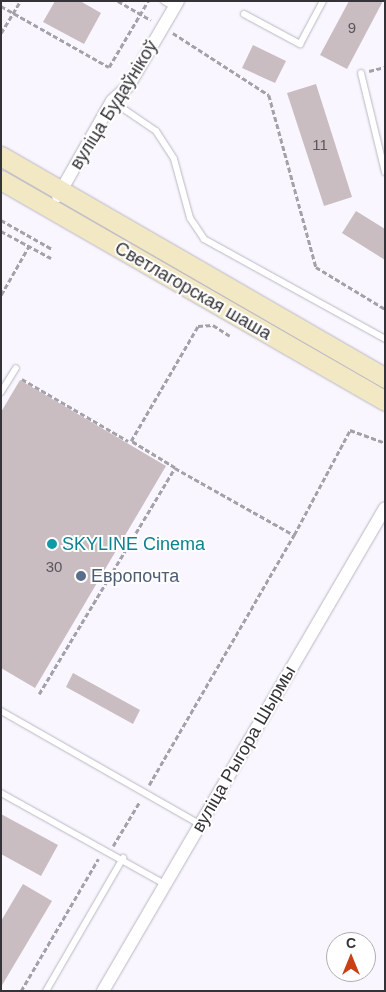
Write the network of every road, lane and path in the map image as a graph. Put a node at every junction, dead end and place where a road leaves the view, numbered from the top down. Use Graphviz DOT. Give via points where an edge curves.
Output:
graph roads {
  1 [pos="20,1"];
  2 [pos="118,1"];
  3 [pos="148,1"];
  4 [pos="323,1"];
  5 [pos="172,3"];
  6 [pos="1,6"];
  7 [pos="13,13"];
  8 [pos="140,14"];
  9 [pos="244,14"];
  10 [pos="163,27"];
  11 [pos="1,34"];
  12 [pos="385,67"];
  13 [pos="361,73"];
  14 [pos="112,101"];
  15 [pos="1,156"];
  16 [pos="385,172"];
  17 [pos="1,180"];
  18 [pos="61,191"];
  19 [pos="51,208"];
  20 [pos="1,220"];
  21 [pos="1,231"];
  22 [pos="29,246"];
  23 [pos="52,248"];
  24 [pos="51,258"];
  25 [pos="1,295"];
  26 [pos="385,309"];
  27 [pos="230,336"];
  28 [pos="385,339"];
  29 [pos="14,371"];
  30 [pos="385,378"];
  31 [pos="1,392"];
  32 [pos="385,401"];
  33 [pos="128,441"];
  34 [pos="385,442"];
  35 [pos="175,468"];
  36 [pos="385,508"];
  37 [pos="294,535"];
  38 [pos="39,694"];
  39 [pos="1,711"];
  40 [pos="1,793"];
  41 [pos="144,793"];
  42 [pos="199,824"];
  43 [pos="110,851"];
  44 [pos="123,858"];
  45 [pos="166,885"];
  46 [pos="21,991"];
  47 [pos="46,991"];
  48 [pos="104,991"];
  1 -- 7 [label="path"];
  2 -- 8 [label="path"];
  3 -- 8 [label="path"];
  4 -- 9 [label="lane" via="300,44"];
  5 -- 10 [label="street, вуліца Будаўнікоў"];
  6 -- 7 [label="path"];
  7 -- 8 [label="path" via="109,67"];
  7 -- 11 [label="path"];
  8 -- 10 [label="path"];
  10 -- 14 [label="street, вуліца Будаўнікоў" via="129,85"];
  10 -- 26 [label="path" via="269,95 316,267"];
  12 -- 13 [label="path"];
  13 -- 16 [label="lane"];
  14 -- 18 [label="street, вуліца Будаўнікоў"];
  14 -- 28 [label="lane" via="156,130 174,159 190,218 204,239"];
  15 -- 18 [label="main road"];
  17 -- 19 [label="main road, Светлагорская шаша"];
  18 -- 19 [label="street, вуліца Будаўнікоў"];
  18 -- 30 [label="main road"];
  19 -- 32 [label="main road, Светлагорская шаша"];
  20 -- 23 [label="path"];
  21 -- 22 [label="path"];
  22 -- 24 [label="path"];
  22 -- 25 [label="path"];
  27 -- 35 [label="path" via="213,325 198,326 131,441"];
  29 -- 31 [label="lane"];
  29 -- 33 [label="path"];
  34 -- 37 [label="path" via="350,430"];
  35 -- 37 [label="path"];
  35 -- 38 [label="path"];
  36 -- 42 [label="street, вуліца Рыгора Шырмы"];
  37 -- 41 [label="path"];
  39 -- 41 [label="lane"];
  40 -- 43 [label="lane"];
  41 -- 42 [label="lane"];
  41 -- 43 [label="path"];
  42 -- 45 [label="street, вуліца Рыгора Шырмы"];
  43 -- 44 [label="lane"];
  43 -- 46 [label="path" via="106,859 95,860"];
  44 -- 45 [label="lane"];
  44 -- 47 [label="lane"];
  45 -- 48 [label="street, вуліца Рыгора Шырмы"];
}
